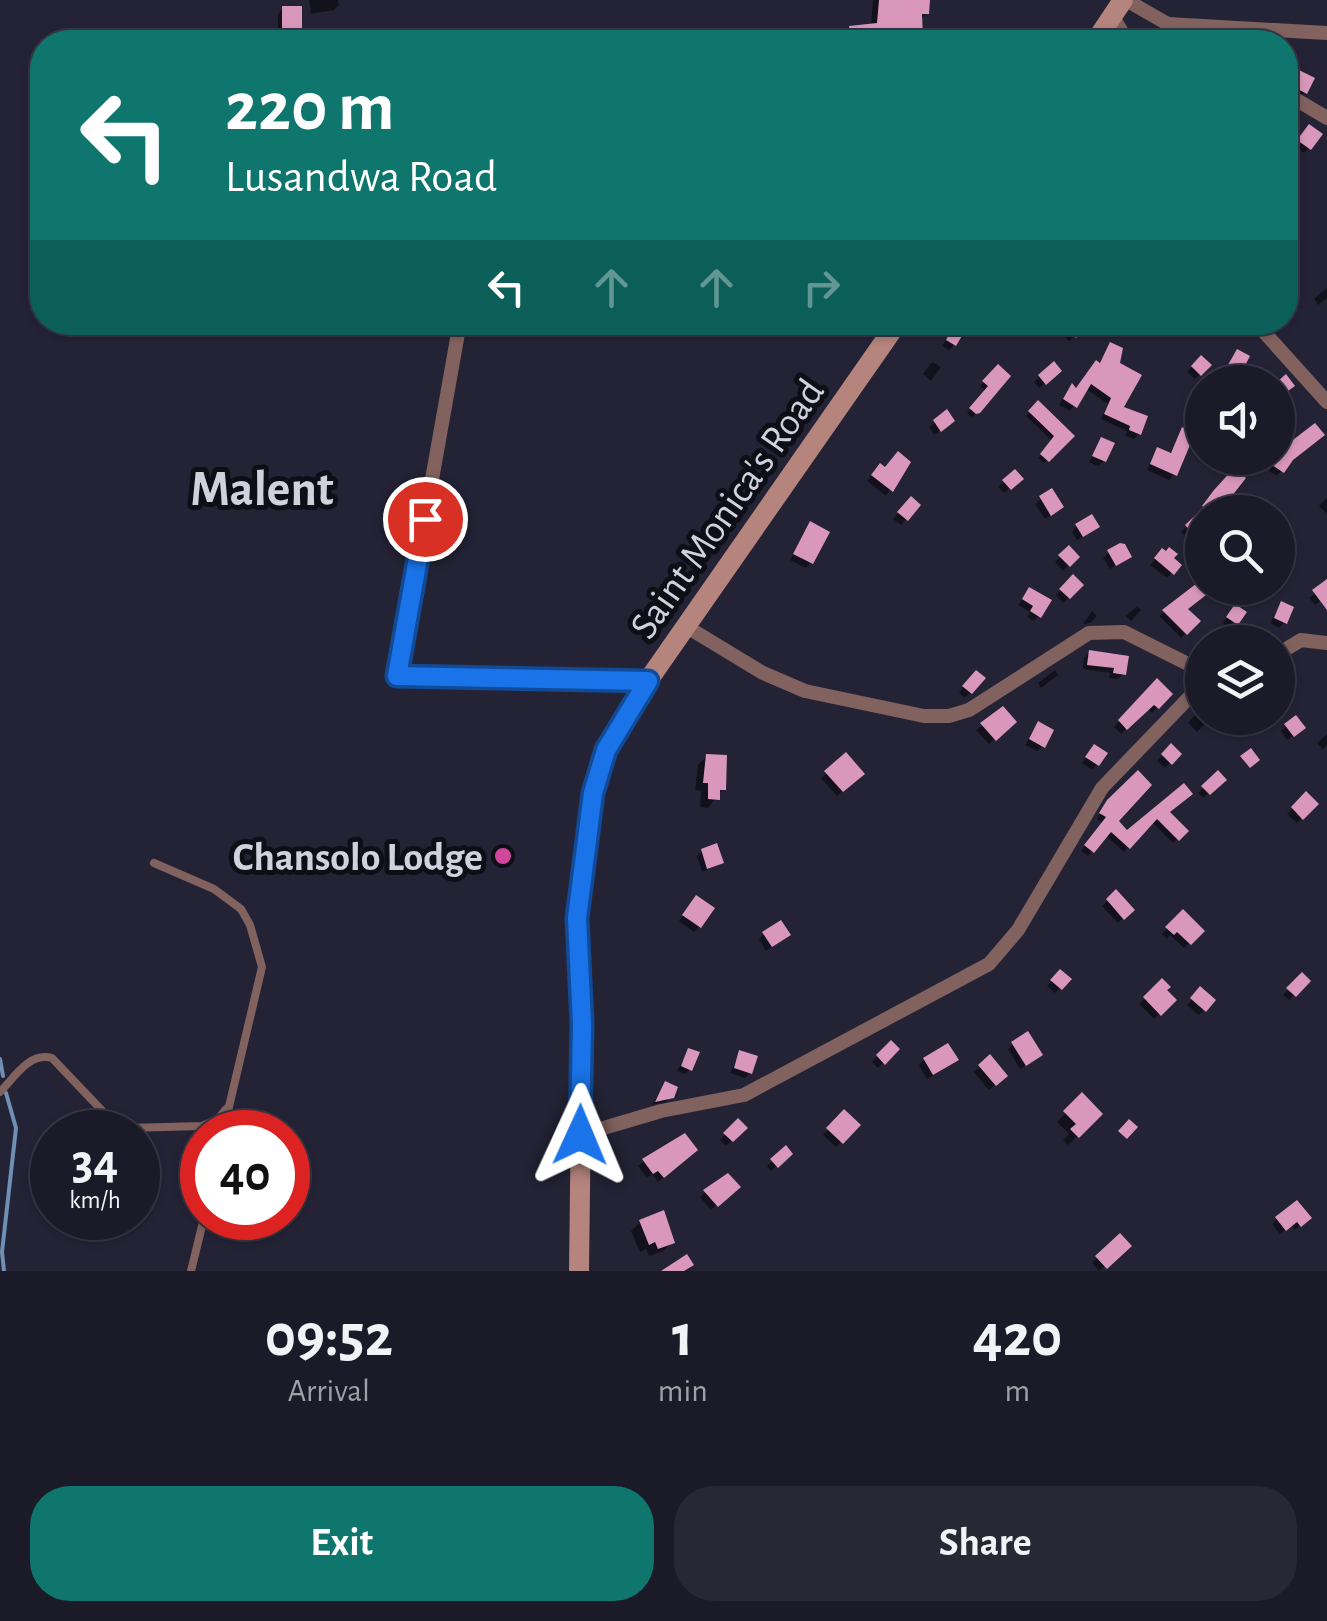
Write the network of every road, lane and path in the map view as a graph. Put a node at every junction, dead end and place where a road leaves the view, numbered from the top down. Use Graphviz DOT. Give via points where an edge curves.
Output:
graph roads {
  1 [pos="1120,5"];
  2 [pos="1168,24"];
  3 [pos="1103,30"];
  4 [pos="1125,30"];
  5 [pos="1178,30"];
  6 [pos="1274,30"];
  7 [pos="1298,31"];
  8 [pos="1327,33"];
  9 [pos="1298,101"];
  10 [pos="1327,118"];
  11 [pos="458,335"];
  12 [pos="889,335"];
  13 [pos="1267,335"];
  14 [pos="1327,402"];
  15 [pos="687,626"];
  16 [pos="1327,643"];
  17 [pos="1295,644"];
  18 [pos="1185,662"];
  19 [pos="648,681"];
  20 [pos="1185,702"];
  21 [pos="154,863"];
  22 [pos="0,1092"];
  23 [pos="228,1106"];
  24 [pos="227,1110"];
  25 [pos="580,1135"];
  26 [pos="199,1240"];
  27 [pos="191,1271"];
  28 [pos="579,1271"];
  1 -- 2 [label="street"];
  1 -- 3 [label="street"];
  1 -- 4 [label="street"];
  2 -- 5 [label="street"];
  2 -- 6 [label="street"];
  7 -- 8 [label="street"];
  9 -- 10 [label="street"];
  11 -- 19 [label="street" via="397,676"];
  12 -- 15 [label="street, Saint Monica's Road"];
  13 -- 14 [label="street"];
  15 -- 18 [label="street" via="805,691 924,716 969,710 1088,633 1124,632"];
  15 -- 19 [label="street, Saint Monica's Road"];
  16 -- 17 [label="street"];
  19 -- 25 [label="street, Saint Monica's Road" via="606,750 593,793 577,918"];
  20 -- 25 [label="street" via="1102,788 1018,930 989,964 744,1095"];
  21 -- 23 [label="lane" via="214,889 250,925 262,967"];
  22 -- 23 [label="lane" via="43,1056 128,1128 202,1126"];
  23 -- 24 [label="lane"];
  25 -- 28 [label="street, Saint Monica's Road"];
  26 -- 27 [label="lane"];
}
